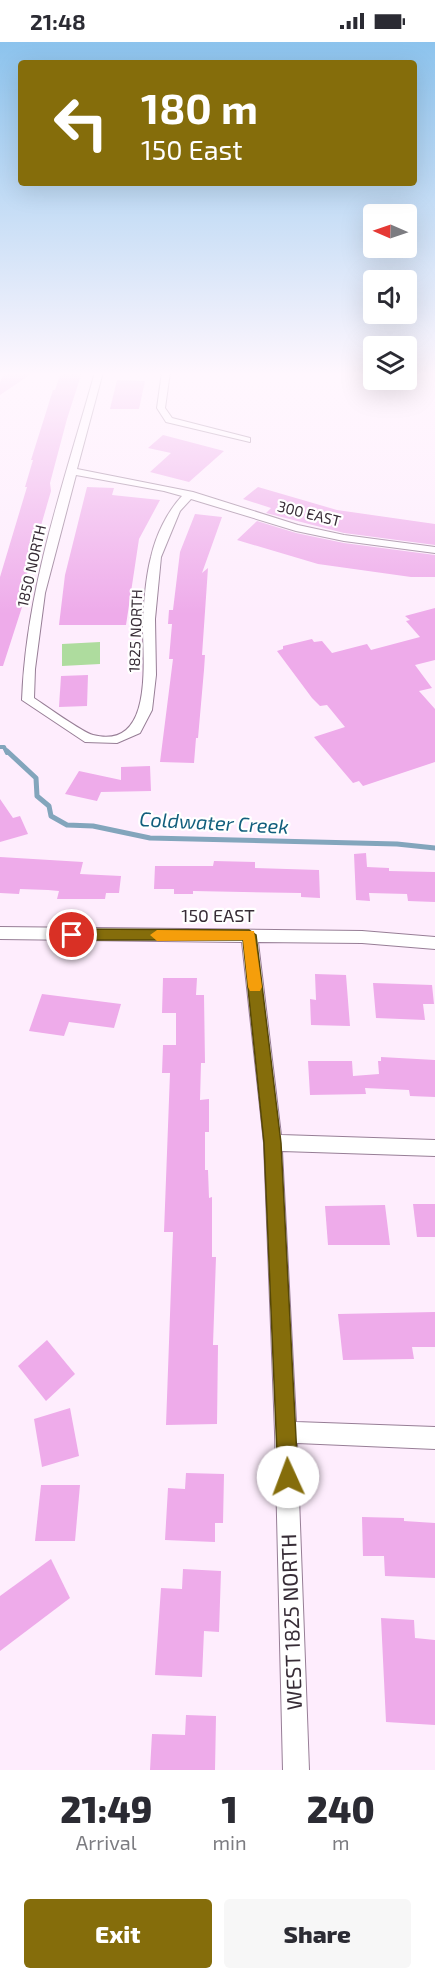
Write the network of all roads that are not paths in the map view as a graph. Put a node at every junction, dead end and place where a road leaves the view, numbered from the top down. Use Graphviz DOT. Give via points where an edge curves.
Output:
graph roads {
  1 [pos="77,453"];
  2 [pos="72,471"];
  3 [pos="190,494"];
  4 [pos="435,549"];
  5 [pos="90,739"];
  6 [pos="0,933"];
  7 [pos="249,935"];
  8 [pos="435,943"];
  9 [pos="273,1143"];
  10 [pos="435,1148"];
  11 [pos="286,1432"];
  12 [pos="435,1438"];
  13 [pos="296,1770"];
  1 -- 2 [label="street, 1850 NORTH"];
  2 -- 3 [label="street, 300 EAST"];
  2 -- 5 [label="street, 1850 NORTH" via="39,593 28,700"];
  3 -- 4 [label="street, 300 EAST" via="296,528"];
  3 -- 5 [label="street, 1825 NORTH" via="175,510 156,557 146,710 135,730 117,739"];
  6 -- 7 [label="street, 150 EAST"];
  7 -- 8 [label="street, 150 EAST"];
  7 -- 9 [label="street, WEST 1825 NORTH"];
  9 -- 10 [label="street"];
  9 -- 11 [label="street, WEST 1825 NORTH"];
  11 -- 12 [label="street"];
  11 -- 13 [label="street, WEST 1825 NORTH"];
}
